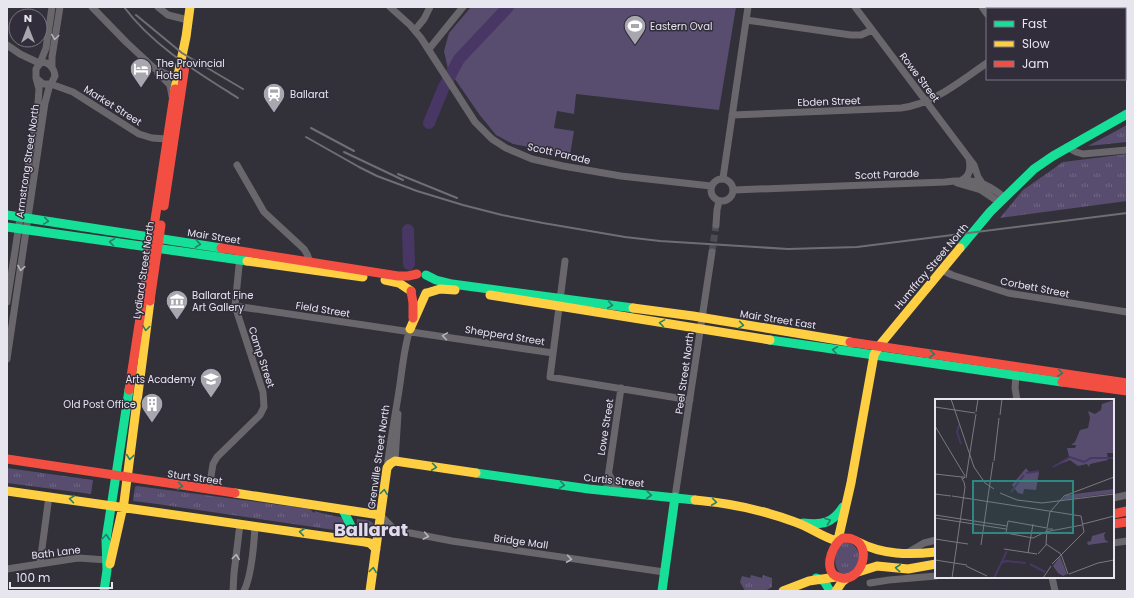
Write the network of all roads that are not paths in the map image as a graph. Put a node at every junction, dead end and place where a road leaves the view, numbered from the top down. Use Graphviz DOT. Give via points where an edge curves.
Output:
graph roads {
  1 [pos="52,7"];
  2 [pos="60,7"];
  3 [pos="92,7"];
  4 [pos="158,7"];
  5 [pos="190,7"];
  6 [pos="390,7"];
  7 [pos="463,7"];
  8 [pos="748,7"];
  9 [pos="855,7"];
  10 [pos="427,8"];
  11 [pos="188,20"];
  12 [pos="746,20"];
  13 [pos="415,30"];
  14 [pos="872,30"];
  15 [pos="7,45"];
  16 [pos="429,49"];
  17 [pos="39,63"];
  18 [pos="150,64"];
  19 [pos="986,64"];
  20 [pos="52,68"];
  21 [pos="180,77"];
  22 [pos="36,78"];
  23 [pos="50,84"];
  24 [pos="173,100"];
  25 [pos="926,102"];
  26 [pos="1127,114"];
  27 [pos="732,115"];
  28 [pos="170,139"];
  29 [pos="1067,146"];
  30 [pos="1127,150"];
  31 [pos="969,159"];
  32 [pos="237,165"];
  33 [pos="31,175"];
  34 [pos="723,178"];
  35 [pos="962,180"];
  36 [pos="945,182"];
  37 [pos="982,183"];
  38 [pos="711,186"];
  39 [pos="734,190"];
  40 [pos="1001,200"];
  41 [pos="719,201"];
  42 [pos="7,215"];
  43 [pos="24,218"];
  44 [pos="716,225"];
  45 [pos="7,227"];
  46 [pos="23,229"];
  47 [pos="155,243"];
  48 [pos="712,252"];
  49 [pos="240,255"];
  50 [pos="310,262"];
  51 [pos="565,262"];
  52 [pos="942,270"];
  53 [pos="421,274"];
  54 [pos="411,291"];
  55 [pos="426,293"];
  56 [pos="7,302"];
  57 [pos="559,303"];
  58 [pos="235,306"];
  59 [pos="1127,312"];
  60 [pos="702,318"];
  61 [pos="10,320"];
  62 [pos="410,328"];
  63 [pos="700,329"];
  64 [pos="879,346"];
  65 [pos="553,353"];
  66 [pos="874,355"];
  67 [pos="7,359"];
  68 [pos="1016,375"];
  69 [pos="1127,383"];
  70 [pos="621,388"];
  71 [pos="1127,391"];
  72 [pos="398,398"];
  73 [pos="1017,399"];
  74 [pos="690,400"];
  75 [pos="7,459"];
  76 [pos="395,461"];
  77 [pos="387,468"];
  78 [pos="608,470"];
  79 [pos="115,475"];
  80 [pos="127,477"];
  81 [pos="208,489"];
  82 [pos="7,491"];
  83 [pos="606,491"];
  84 [pos="622,492"];
  85 [pos="1127,495"];
  86 [pos="49,496"];
  87 [pos="848,496"];
  88 [pos="675,497"];
  89 [pos="1114,498"];
  90 [pos="110,505"];
  91 [pos="123,506"];
  92 [pos="343,510"];
  93 [pos="1127,511"];
  94 [pos="1114,514"];
  95 [pos="380,515"];
  96 [pos="795,522"];
  97 [pos="1127,522"];
  98 [pos="240,524"];
  99 [pos="1114,524"];
  100 [pos="255,526"];
  101 [pos="340,538"];
  102 [pos="838,540"];
  103 [pos="935,540"];
  104 [pos="1127,540"];
  105 [pos="857,541"];
  106 [pos="1114,543"];
  107 [pos="376,549"];
  108 [pos="935,552"];
  109 [pos="904,553"];
  110 [pos="109,560"];
  111 [pos="40,563"];
  112 [pos="935,564"];
  113 [pos="7,569"];
  114 [pos="664,572"];
  115 [pos="858,572"];
  116 [pos="835,576"];
  117 [pos="935,576"];
  118 [pos="816,578"];
  119 [pos="847,578"];
  120 [pos="1052,578"];
  121 [pos="870,583"];
  122 [pos="104,591"];
  123 [pos="233,591"];
  124 [pos="244,591"];
  125 [pos="370,591"];
  126 [pos="662,591"];
  127 [pos="783,591"];
  128 [pos="831,591"];
  129 [pos="836,591"];
  130 [pos="1055,591"];
  1 -- 17 [label="street" via="46,48"];
  2 -- 20 [label="street, one-way"];
  3 -- 18 [label="street"];
  4 -- 11 [label="street" via="168,15"];
  5 -- 11 [label="street, Lydiard Street North"];
  6 -- 13 [label="street, Scott Parade"];
  7 -- 16 [label="street"];
  8 -- 12 [label="street"];
  9 -- 14 [label="street, Rowe Street"];
  10 -- 13 [label="street"];
  11 -- 21 [label="street, Lydiard Street North"];
  12 -- 14 [label="street" via="851,35 861,35"];
  12 -- 27 [label="street"];
  13 -- 16 [label="street, Scott Parade"];
  14 -- 25 [label="street, Rowe Street"];
  15 -- 17 [label="street"];
  16 -- 38 [label="street, Scott Parade" via="470,116 499,144 551,164"];
  17 -- 20 [label="street" via="46,63"];
  17 -- 22 [label="street"];
  18 -- 21 [label="street" via="160,72"];
  18 -- 24 [label="street" via="170,85"];
  19 -- 25 [label="street, Ebden Street"];
  20 -- 23 [label="street" via="55,76"];
  21 -- 24 [label="street, Lydiard Street North"];
  21 -- 28 [label="street, Lydiard Street North"];
  22 -- 23 [label="street" via="43,84"];
  22 -- 33 [label="street, Armstrong Street North" via="39,97"];
  23 -- 28 [label="street, Market Street" via="73,92 139,134"];
  23 -- 33 [label="street, Armstrong Street North"];
  24 -- 28 [label="street, Lydiard Street North"];
  25 -- 27 [label="street, Ebden Street" via="901,108"];
  25 -- 31 [label="street, Rowe Street"];
  26 -- 29 [label="street, Humffray Street North"];
  27 -- 34 [label="street"];
  28 -- 47 [label="street, Lydiard Street North"];
  29 -- 30 [label="street" via="1083,154"];
  29 -- 40 [label="street, Humffray Street North" via="1034,169"];
  31 -- 35 [label="street" via="969,173"];
  31 -- 37 [label="street, Rowe Street"];
  32 -- 50 [label="street" via="264,212 306,252"];
  33 -- 43 [label="street, Armstrong Street North"];
  34 -- 38 [label="street" via="716,180"];
  34 -- 39 [label="street" via="731,182"];
  35 -- 36 [label="street, Scott Parade"];
  35 -- 37 [label="street, Scott Parade"];
  36 -- 39 [label="street, Scott Parade"];
  36 -- 40 [label="street, Scott Parade" via="976,188"];
  37 -- 40 [label="street, Scott Parade"];
  38 -- 41 [label="street" via="712,195"];
  39 -- 41 [label="street" via="727,201"];
  40 -- 52 [label="street, Humffray Street North"];
  41 -- 44 [label="street"];
  42 -- 43 [label="street, Mair Street"];
  43 -- 46 [label="street, Armstrong Street North"];
  43 -- 47 [label="street, Mair Street, one-way"];
  45 -- 46 [label="street, Mair Street"];
  47 -- 46 [label="street, Mair Street, one-way"];
  46 -- 56 [label="street, Armstrong Street North"];
  46 -- 61 [label="street, Armstrong Street North, one-way"];
  47 -- 49 [label="street, Mair Street"];
  47 -- 79 [label="street, Lydiard Street North"];
  47 -- 80 [label="street, Lydiard Street North, one-way"];
  48 -- 60 [label="street, Peel Street North"];
  49 -- 50 [label="street, Mair Street"];
  49 -- 54 [label="street, Mair Street" via="394,282"];
  49 -- 58 [label="street, Camp Street"];
  50 -- 53 [label="street, Mair Street" via="398,276"];
  51 -- 57 [label="street"];
  52 -- 59 [label="street, Corbett Street" via="1008,293"];
  52 -- 64 [label="street, Humffray Street North"];
  53 -- 54 [label="street" via="412,276 409,281"];
  53 -- 55 [label="street" via="428,277 431,284"];
  53 -- 57 [label="street, Mair Street East" via="452,284"];
  54 -- 55 [label="street" via="417,295"];
  54 -- 62 [label="street, Grenville Street North" via="413,303"];
  55 -- 57 [label="street, Mair Street East" via="436,289 448,289"];
  55 -- 62 [label="street, Grenville Street North"];
  57 -- 60 [label="street, Mair Street East, one-way"];
  63 -- 57 [label="street, Mair Street East, one-way"];
  57 -- 65 [label="street"];
  58 -- 62 [label="street, Field Street"];
  58 -- 81 [label="street, Camp Street" via="263,392 264,407 260,415 217,457"];
  60 -- 63 [label="street, Peel Street North"];
  60 -- 64 [label="street, Mair Street East, one-way"];
  61 -- 67 [label="street, Armstrong Street North"];
  65 -- 62 [label="street, Shepperd Street, one-way" via="417,332"];
  62 -- 72 [label="street, Grenville Street North"];
  66 -- 63 [label="street, Mair Street East, one-way"];
  63 -- 74 [label="street, Peel Street North"];
  64 -- 66 [label="street, Humffray Street North"];
  64 -- 69 [label="street, Mair Street East, one-way"];
  65 -- 70 [label="street, Shepperd Street" via="550,376"];
  66 -- 68 [label="street, Mair Street East"];
  66 -- 87 [label="street, Humffray Street North"];
  68 -- 71 [label="street, Mair Street East"];
  68 -- 73 [label="street"];
  70 -- 74 [label="street, Shepperd Street"];
  70 -- 78 [label="street, Lowe Street"];
  72 -- 76 [label="street, Grenville Street North"];
  72 -- 77 [label="street, Grenville Street North"];
  74 -- 88 [label="street, Peel Street North"];
  75 -- 79 [label="street, Sturt Street"];
  76 -- 77 [label="street"];
  76 -- 83 [label="street, Curtis Street, one-way"];
  95 -- 77 [label="street, Grenville Street North, one-way"];
  78 -- 83 [label="street, Lowe Street"];
  78 -- 84 [label="street, Lowe Street" via="614,485"];
  79 -- 80 [label="street, Sturt Street"];
  79 -- 90 [label="street, Lydiard Street North"];
  80 -- 81 [label="street, Sturt Street, one-way"];
  80 -- 91 [label="street, Lydiard Street North"];
  81 -- 92 [label="street, Sturt Street"];
  82 -- 86 [label="street"];
  83 -- 84 [label="street, Curtis Street"];
  84 -- 88 [label="street, Curtis Street, one-way"];
  85 -- 89 [label="street"];
  90 -- 86 [label="street, one-way"];
  86 -- 111 [label="street"];
  96 -- 87 [label="street, one-way" via="830,522 840,512"];
  87 -- 102 [label="street, Humffray Street North"];
  87 -- 105 [label="street, Humffray Street North" via="847,525 851,536"];
  88 -- 96 [label="street, Curtis Street, one-way" via="731,505"];
  88 -- 114 [label="street"];
  90 -- 91 [label="street"];
  110 -- 90 [label="street, Lydiard Street North, one-way" via="106,537"];
  91 -- 98 [label="street"];
  91 -- 110 [label="street, Lydiard Street North"];
  92 -- 95 [label="street, Sturt Street"];
  92 -- 101 [label="street" via="351,526 348,534"];
  93 -- 94 [label="street"];
  95 -- 107 [label="street, Grenville Street North"];
  95 -- 114 [label="street, Bridge Mall, one-way" via="395,530 452,541"];
  96 -- 102 [label="street, Curtis Street" via="826,538"];
  97 -- 99 [label="street"];
  98 -- 100 [label="street"];
  123 -- 98 [label="street, one-way"];
  101 -- 100 [label="street, one-way"];
  100 -- 124 [label="street" via="249,574"];
  101 -- 107 [label="street" via="370,543"];
  102 -- 105 [label="street" via="847,537"];
  102 -- 116 [label="street" via="833,549 831,562"];
  103 -- 109 [label="street" via="924,542"];
  104 -- 106 [label="street"];
  105 -- 109 [label="street" via="877,550"];
  105 -- 115 [label="street" via="864,556"];
  125 -- 107 [label="street, Grenville Street North, one-way"];
  108 -- 109 [label="street"];
  110 -- 111 [label="street, Bath Lane" via="82,558"];
  110 -- 122 [label="street"];
  111 -- 113 [label="street, Bath Lane"];
  112 -- 115 [label="street, one-way" via="908,569 876,566"];
  114 -- 126 [label="street"];
  115 -- 119 [label="street"];
  116 -- 118 [label="street"];
  116 -- 119 [label="street"];
  116 -- 128 [label="street"];
  117 -- 121 [label="street"];
  118 -- 127 [label="street"];
  118 -- 128 [label="street" via="824,581"];
  119 -- 129 [label="street"];
  120 -- 130 [label="street"];
}
